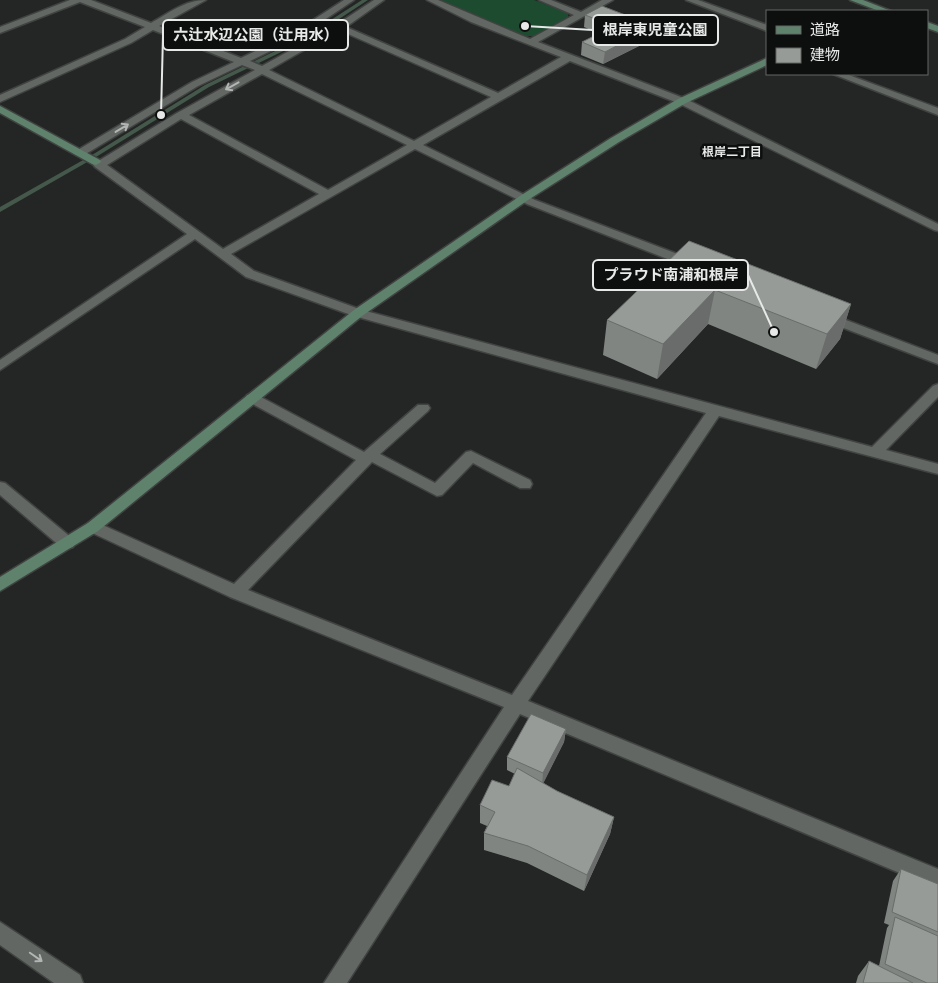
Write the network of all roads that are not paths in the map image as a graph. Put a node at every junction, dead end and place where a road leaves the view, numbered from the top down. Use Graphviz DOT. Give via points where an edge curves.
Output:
graph roads {
  1 [pos="78,0"];
  2 [pos="83,0"];
  3 [pos="202,0"];
  4 [pos="350,0"];
  5 [pos="380,0"];
  6 [pos="431,0"];
  7 [pos="543,0"];
  8 [pos="609,0"];
  9 [pos="690,0"];
  10 [pos="854,0"];
  11 [pos="890,0"];
  12 [pos="64,2"];
  13 [pos="878,10"];
  14 [pos="581,15"];
  15 [pos="155,26"];
  16 [pos="339,27"];
  17 [pos="766,28"];
  18 [pos="0,30"];
  19 [pos="531,42"];
  20 [pos="569,57"];
  21 [pos="766,61"];
  22 [pos="251,65"];
  23 [pos="841,75"];
  24 [pos="498,97"];
  25 [pos="0,99"];
  26 [pos="682,101"];
  27 [pos="0,109"];
  28 [pos="938,112"];
  29 [pos="181,114"];
  30 [pos="414,144"];
  31 [pos="90,159"];
  32 [pos="327,194"];
  33 [pos="524,198"];
  34 [pos="938,228"];
  35 [pos="195,234"];
  36 [pos="223,254"];
  37 [pos="706,270"];
  38 [pos="358,313"];
  39 [pos="817,313"];
  40 [pos="938,360"];
  41 [pos="0,366"];
  42 [pos="938,389"];
  43 [pos="252,398"];
  44 [pos="423,408"];
  45 [pos="715,411"];
  46 [pos="876,451"];
  47 [pos="368,457"];
  48 [pos="938,469"];
  49 [pos="525,484"];
  50 [pos="0,486"];
  51 [pos="93,527"];
  52 [pos="67,543"];
  53 [pos="0,585"];
  54 [pos="236,592"];
  55 [pos="516,704"];
  56 [pos="938,878"];
  57 [pos="0,932"];
  58 [pos="72,983"];
  59 [pos="335,983"];
  1 -- 12 [label="street"];
  2 -- 15 [label="street"];
  3 -- 15 [label="street"];
  4 -- 22 [label="street"];
  5 -- 16 [label="street"];
  6 -- 19 [label="street"];
  7 -- 14 [label="street"];
  8 -- 14 [label="street"];
  9 -- 17 [label="street"];
  10 -- 13 [label="street"];
  11 -- 13 [label="street"];
  12 -- 18 [label="street"];
  14 -- 19 [label="street"];
  15 -- 22 [label="street"];
  15 -- 25 [label="street"];
  16 -- 22 [label="street"];
  16 -- 24 [label="street"];
  19 -- 20 [label="street"];
  20 -- 24 [label="street"];
  20 -- 26 [label="street"];
  21 -- 26 [label="street"];
  22 -- 29 [label="street, one-way"];
  22 -- 30 [label="street"];
  31 -- 22 [label="street, one-way" via="195,84"];
  23 -- 28 [label="street"];
  24 -- 30 [label="street"];
  26 -- 33 [label="street"];
  26 -- 34 [label="street"];
  27 -- 31 [label="street"];
  29 -- 31 [label="street"];
  29 -- 32 [label="street"];
  30 -- 32 [label="street"];
  30 -- 33 [label="street"];
  31 -- 35 [label="street"];
  32 -- 36 [label="street"];
  33 -- 37 [label="street"];
  33 -- 38 [label="street"];
  35 -- 36 [label="street"];
  35 -- 41 [label="street"];
  36 -- 38 [label="street" via="250,274"];
  38 -- 43 [label="street"];
  38 -- 45 [label="street"];
  39 -- 40 [label="street"];
  42 -- 46 [label="street"];
  43 -- 47 [label="street"];
  43 -- 51 [label="street"];
  44 -- 47 [label="street"];
  45 -- 46 [label="street"];
  45 -- 55 [label="street"];
  46 -- 48 [label="street"];
  47 -- 49 [label="street" via="437,491 471,456"];
  47 -- 54 [label="street"];
  50 -- 52 [label="street"];
  51 -- 52 [label="street"];
  51 -- 54 [label="street"];
  52 -- 53 [label="street"];
  54 -- 55 [label="street"];
  55 -- 56 [label="street"];
  55 -- 59 [label="street"];
  57 -- 58 [label="street, one-way"];
}
